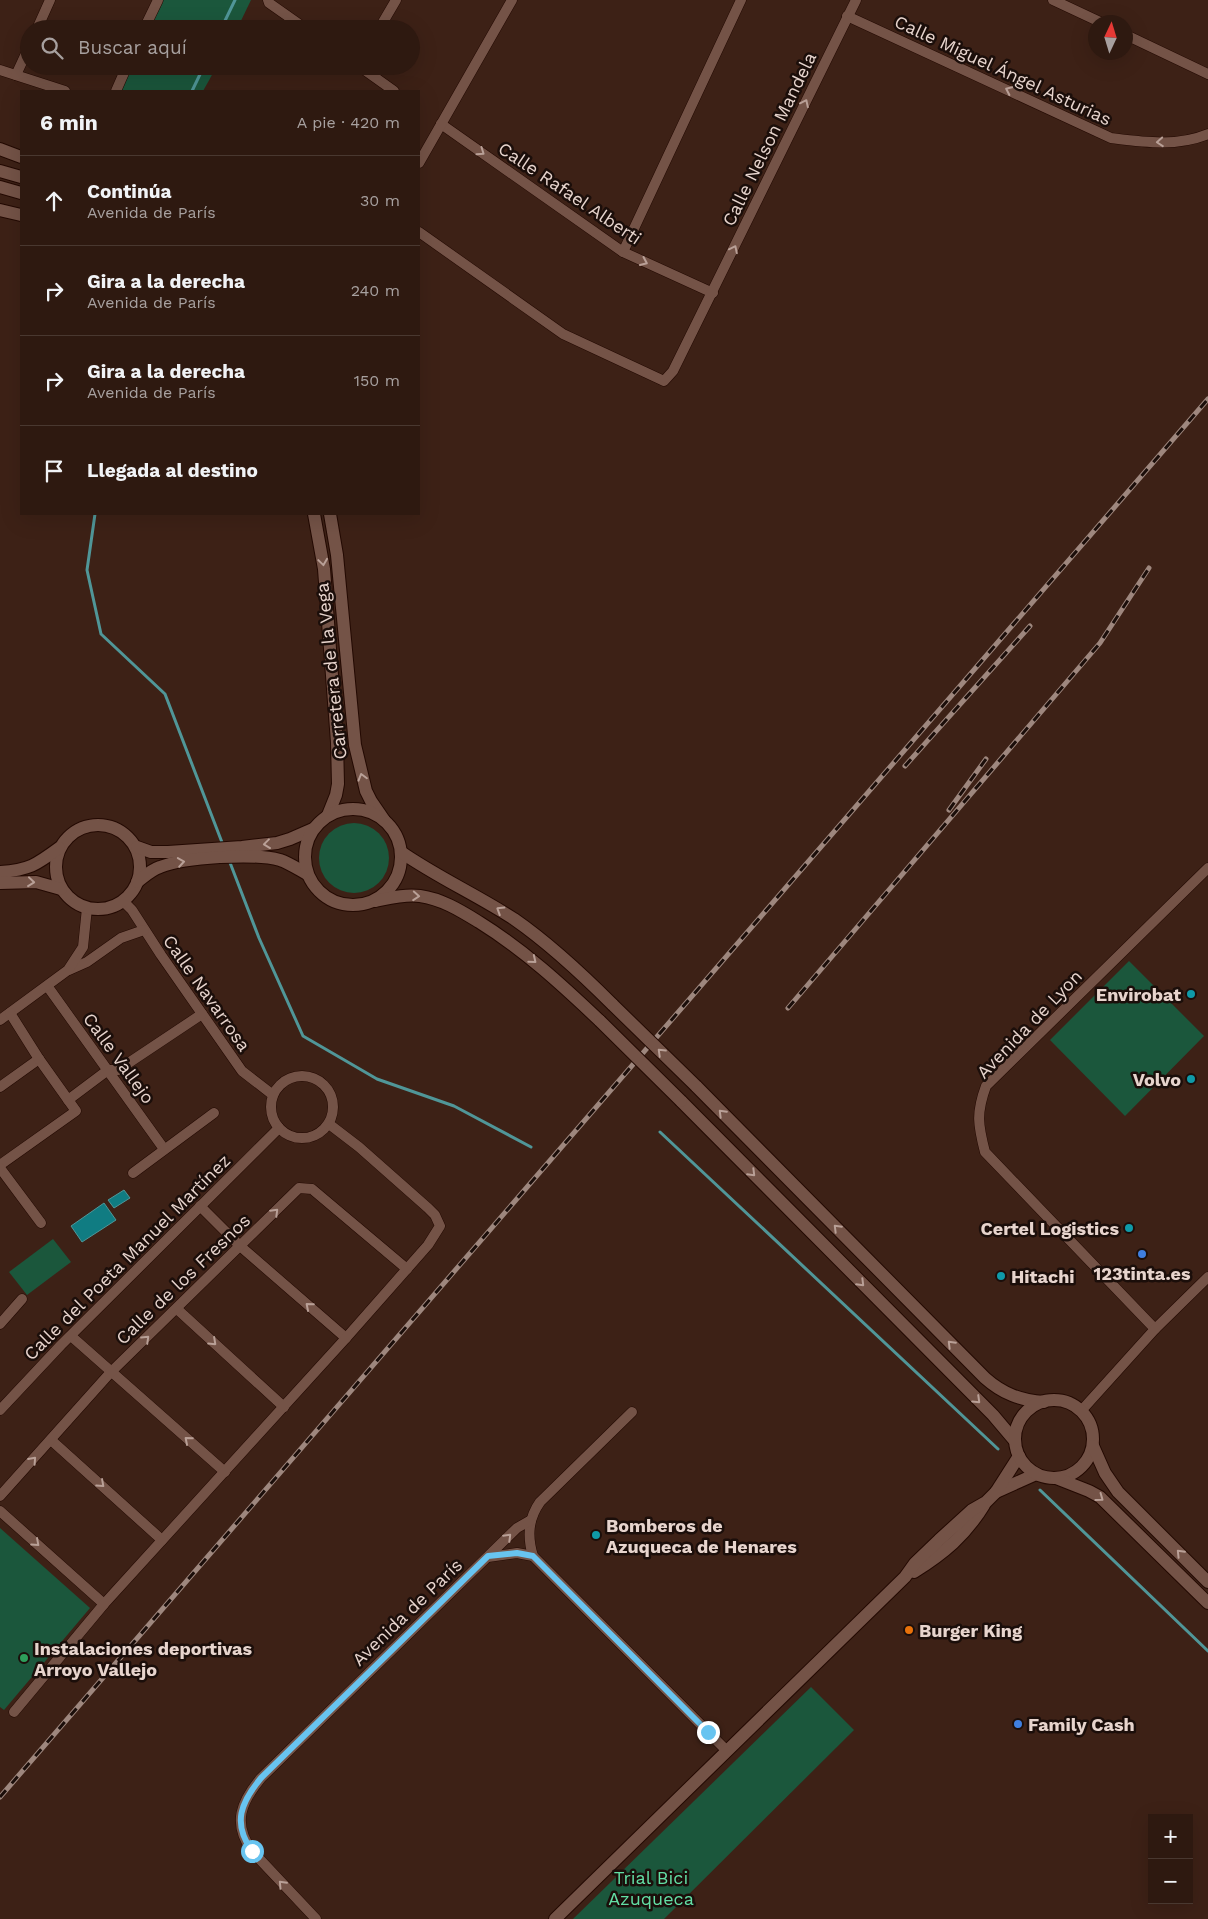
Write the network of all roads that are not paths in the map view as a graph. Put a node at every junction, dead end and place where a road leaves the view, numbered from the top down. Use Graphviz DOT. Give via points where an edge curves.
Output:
graph roads {
  1 [pos="50,0"];
  2 [pos="158,0"];
  3 [pos="268,0"];
  4 [pos="396,0"];
  5 [pos="512,0"];
  6 [pos="741,0"];
  7 [pos="856,0"];
  8 [pos="1053,0"];
  9 [pos="847,16"];
  10 [pos="1088,16"];
  11 [pos="41,20"];
  12 [pos="148,20"];
  13 [pos="293,20"];
  14 [pos="384,20"];
  15 [pos="1133,38"];
  16 [pos="20,67"];
  17 [pos="0,70"];
  18 [pos="1208,74"];
  19 [pos="16,75"];
  20 [pos="123,75"];
  21 [pos="372,75"];
  22 [pos="62,90"];
  23 [pos="116,90"];
  24 [pos="393,90"];
  25 [pos="441,124"];
  26 [pos="1208,134"];
  27 [pos="0,149"];
  28 [pos="20,157"];
  29 [pos="420,161"];
  30 [pos="0,171"];
  31 [pos="20,177"];
  32 [pos="0,187"];
  33 [pos="20,193"];
  34 [pos="0,210"];
  35 [pos="20,215"];
  36 [pos="420,233"];
  37 [pos="623,252"];
  38 [pos="713,293"];
  39 [pos="314,515"];
  40 [pos="330,515"];
  41 [pos="328,815"];
  42 [pos="384,820"];
  43 [pos="313,829"];
  44 [pos="137,847"];
  45 [pos="59,848"];
  46 [pos="401,852"];
  47 [pos="1208,868"];
  48 [pos="0,872"];
  49 [pos="307,874"];
  50 [pos="137,882"];
  51 [pos="0,883"];
  52 [pos="61,890"];
  53 [pos="123,901"];
  54 [pos="368,903"];
  55 [pos="87,908"];
  56 [pos="144,930"];
  57 [pos="68,970"];
  58 [pos="48,987"];
  59 [pos="10,1013"];
  60 [pos="202,1014"];
  61 [pos="0,1020"];
  62 [pos="39,1059"];
  63 [pos="108,1070"];
  64 [pos="0,1087"];
  65 [pos="273,1095"];
  66 [pos="68,1100"];
  67 [pos="214,1113"];
  68 [pos="329,1124"];
  69 [pos="279,1128"];
  70 [pos="164,1149"];
  71 [pos="0,1167"];
  72 [pos="133,1174"];
  73 [pos="200,1206"];
  74 [pos="41,1223"];
  75 [pos="240,1246"];
  76 [pos="406,1269"];
  77 [pos="1208,1277"];
  78 [pos="22,1299"];
  79 [pos="177,1309"];
  80 [pos="0,1324"];
  81 [pos="1155,1329"];
  82 [pos="71,1336"];
  83 [pos="346,1338"];
  84 [pos="110,1372"];
  85 [pos="1044,1402"];
  86 [pos="284,1407"];
  87 [pos="0,1410"];
  88 [pos="1081,1411"];
  89 [pos="632,1412"];
  90 [pos="51,1440"];
  91 [pos="1015,1441"];
  92 [pos="1093,1446"];
  93 [pos="1019,1456"];
  94 [pos="225,1472"];
  95 [pos="1036,1474"];
  96 [pos="1056,1478"];
  97 [pos="996,1492"];
  98 [pos="0,1496"];
  99 [pos="986,1502"];
  100 [pos="972,1510"];
  101 [pos="0,1511"];
  102 [pos="531,1520"];
  103 [pos="162,1540"];
  104 [pos="947,1549"];
  105 [pos="488,1556"];
  106 [pos="533,1556"];
  107 [pos="905,1577"];
  108 [pos="1208,1582"];
  109 [pos="1208,1603"];
  110 [pos="104,1604"];
  111 [pos="14,1712"];
  112 [pos="727,1752"];
  113 [pos="316,1919"];
  114 [pos="555,1919"];
  1 -- 11 [label="street"];
  2 -- 12 [label="street"];
  3 -- 13 [label="street"];
  4 -- 14 [label="street"];
  5 -- 25 [label="street"];
  6 -- 37 [label="street"];
  7 -- 9 [label="street, Calle Nelson Mandela"];
  8 -- 10 [label="street"];
  26 -- 9 [label="street, Calle Miguel Ángel Asturias, one-way" via="1197,139 1154,143 1111,138"];
  38 -- 9 [label="street, Calle Nelson Mandela, one-way"];
  15 -- 18 [label="street"];
  16 -- 19 [label="street"];
  17 -- 19 [label="street"];
  19 -- 22 [label="street"];
  20 -- 23 [label="street"];
  21 -- 24 [label="street"];
  25 -- 29 [label="street"];
  25 -- 37 [label="street, Calle Rafael Alberti, one-way"];
  27 -- 28 [label="main road"];
  30 -- 31 [label="main road"];
  32 -- 33 [label="main road"];
  34 -- 35 [label="main road"];
  36 -- 38 [label="street, Calle Nelson Mandela" via="563,334 664,381 673,371"];
  37 -- 38 [label="street, Calle Rafael Alberti, one-way"];
  39 -- 41 [label="main road, Carretera de la Vega, one-way" via="325,578 338,750 338,784"];
  42 -- 40 [label="main road, Carretera de la Vega, one-way" via="366,791 358,763"];
  41 -- 42 [label="main road" via="342,809 357,808"];
  41 -- 43 [label="main road"];
  42 -- 46 [label="main road" via="396,834"];
  43 -- 44 [label="main road, one-way" via="284,841 242,847 168,852 151,852"];
  43 -- 49 [label="main road" via="304,848"];
  44 -- 45 [label="main road" via="119,829 91,825 66,838"];
  44 -- 50 [label="main road" via="140,863"];
  45 -- 48 [label="main road" via="28,868"];
  45 -- 52 [label="main road" via="55,864"];
  46 -- 54 [label="main road" via="400,869 393,884"];
  85 -- 46 [label="main road, one-way, bridge" via="1011,1396 985,1378 574,967 531,931"];
  47 -- 81 [label="street, Avenida de Lyon" via="986,1086 980,1104 978,1128 985,1152"];
  50 -- 49 [label="main road, one-way" via="151,871 171,864 242,857 280,860"];
  49 -- 54 [label="main road" via="325,897 353,905"];
  50 -- 53 [label="main road"];
  51 -- 52 [label="main road, one-way" via="36,882"];
  52 -- 55 [label="main road"];
  53 -- 55 [label="main road" via="109,908"];
  53 -- 56 [label="street, Calle Navarrosa"];
  54 -- 91 [label="main road, one-way, bridge" via="403,896 433,899 461,911 530,956 681,1101 993,1415"];
  55 -- 57 [label="street" via="82,947"];
  56 -- 57 [label="street" via="121,938 87,962"];
  56 -- 60 [label="street, Calle Navarrosa"];
  57 -- 58 [label="street"];
  58 -- 59 [label="street"];
  58 -- 63 [label="street, Calle Vallejo"];
  59 -- 61 [label="street"];
  59 -- 62 [label="street"];
  60 -- 63 [label="street" via="118,1070"];
  60 -- 65 [label="street, Calle Navarrosa" via="242,1071"];
  62 -- 64 [label="street"];
  62 -- 66 [label="street"];
  63 -- 66 [label="street"];
  63 -- 70 [label="street, Calle Vallejo"];
  65 -- 68 [label="street" via="278,1086 296,1076 317,1079 331,1094 333,1109"];
  65 -- 69 [label="street" via="271,1112"];
  66 -- 71 [label="street" via="76,1111"];
  67 -- 70 [label="street"];
  68 -- 69 [label="street" via="323,1131 305,1138 295,1138"];
  68 -- 76 [label="street" via="435,1215 440,1226"];
  69 -- 73 [label="street, Calle del Poeta Manuel Martínez"];
  70 -- 72 [label="street"];
  71 -- 74 [label="street"];
  73 -- 75 [label="street"];
  73 -- 82 [label="street, Calle del Poeta Manuel Martínez"];
  75 -- 76 [label="street, Calle de los Fresnos, one-way" via="299,1188 312,1189"];
  75 -- 79 [label="street, Calle de los Fresnos"];
  83 -- 75 [label="street, one-way"];
  76 -- 83 [label="street"];
  77 -- 81 [label="street"];
  78 -- 80 [label="street"];
  84 -- 79 [label="street, Calle de los Fresnos, one-way"];
  79 -- 86 [label="street, one-way"];
  81 -- 88 [label="street"];
  82 -- 84 [label="street"];
  82 -- 87 [label="street, Calle del Poeta Manuel Martínez"];
  83 -- 86 [label="street"];
  84 -- 90 [label="street, Calle de los Fresnos"];
  94 -- 84 [label="street, one-way"];
  85 -- 88 [label="main road" via="1057,1400"];
  85 -- 91 [label="main road" via="1022,1416"];
  86 -- 94 [label="street"];
  88 -- 92 [label="main road" via="1091,1427"];
  89 -- 102 [label="street, Avenida de París" via="540,1502"];
  98 -- 90 [label="street, Calle de los Fresnos, one-way"];
  90 -- 103 [label="street, one-way"];
  91 -- 93 [label="main road"];
  92 -- 96 [label="main road" via="1076,1472"];
  108 -- 92 [label="main road, one-way" via="1118,1492"];
  93 -- 95 [label="main road"];
  93 -- 97 [label="main road"];
  94 -- 103 [label="street"];
  95 -- 96 [label="main road"];
  95 -- 97 [label="main road"];
  96 -- 109 [label="main road, one-way" via="1100,1497"];
  97 -- 99 [label="main road"];
  99 -- 100 [label="main road"];
  99 -- 104 [label="main road" via="973,1522"];
  100 -- 104 [label="main road" via="967,1521 944,1543"];
  100 -- 107 [label="main road" via="931,1547"];
  101 -- 110 [label="street, one-way"];
  105 -- 102 [label="street, Avenida de París, one-way" via="517,1528"];
  102 -- 106 [label="street, Avenida de París" via="528,1532"];
  103 -- 110 [label="street"];
  104 -- 107 [label="main road"];
  105 -- 106 [label="street, Avenida de París" via="517,1553"];
  113 -- 105 [label="street, Avenida de París, one-way" via="245,1841 241,1810 248,1794 355,1684"];
  106 -- 112 [label="street"];
  107 -- 112 [label="main road"];
  110 -- 111 [label="street"];
  112 -- 114 [label="main road"];
}
